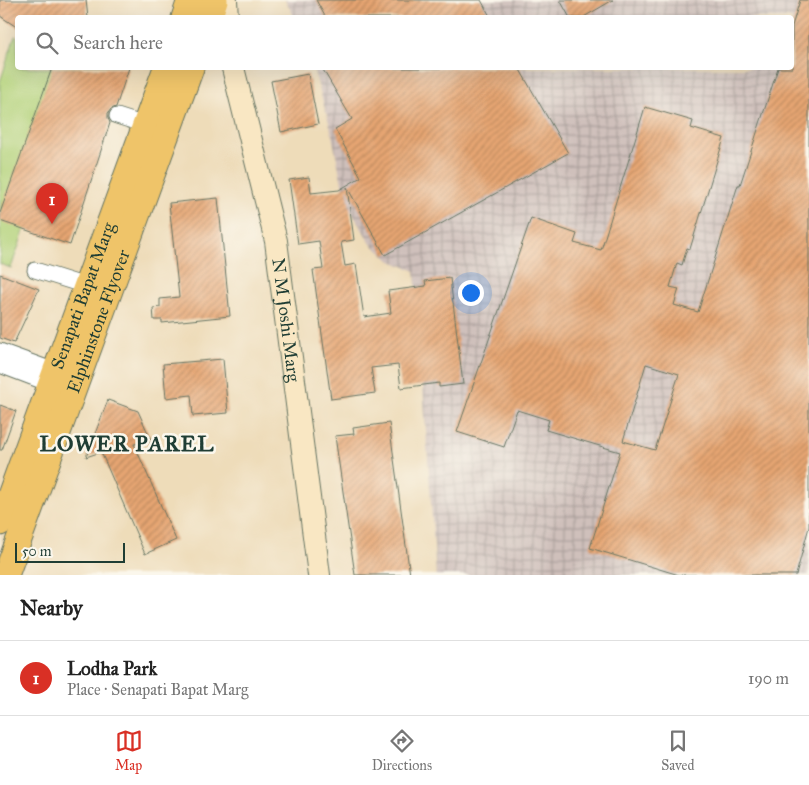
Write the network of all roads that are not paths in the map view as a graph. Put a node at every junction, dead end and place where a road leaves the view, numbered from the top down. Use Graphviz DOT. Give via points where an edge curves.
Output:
graph roads {
  1 [pos="190,0"];
  2 [pos="200,0"];
  3 [pos="215,0"];
  4 [pos="222,0"];
  5 [pos="226,0"];
  6 [pos="185,15"];
  7 [pos="195,15"];
  8 [pos="210,15"];
  9 [pos="217,15"];
  10 [pos="227,15"];
  11 [pos="165,70"];
  12 [pos="175,70"];
  13 [pos="190,70"];
  14 [pos="198,70"];
  15 [pos="233,70"];
  16 [pos="115,121"];
  17 [pos="143,129"];
  18 [pos="35,270"];
  19 [pos="86,286"];
  20 [pos="0,351"];
  21 [pos="0,365"];
  22 [pos="53,377"];
  23 [pos="0,523"];
  24 [pos="0,551"];
  25 [pos="6,575"];
  26 [pos="21,575"];
  27 [pos="319,575"];
  1 -- 6 [label="main road"];
  2 -- 7 [label="main road"];
  3 -- 8 [label="main road"];
  4 -- 9 [label="main road"];
  5 -- 10 [label="main road"];
  11 -- 17 [label="main road, Senapati Bapat Marg"];
  12 -- 24 [label="main road, Elphinstone Flyover"];
  13 -- 25 [label="main road, Elphinstone Flyover"];
  14 -- 26 [label="main road, Senapati Bapat Marg"];
  15 -- 27 [label="main road, N M Joshi Marg" via="276,242"];
  16 -- 17 [label="street"];
  17 -- 19 [label="main road, Senapati Bapat Marg"];
  18 -- 19 [label="street"];
  19 -- 22 [label="main road, Senapati Bapat Marg"];
  20 -- 22 [label="street"];
  21 -- 22 [label="street"];
  22 -- 23 [label="main road, Senapati Bapat Marg"];
}
